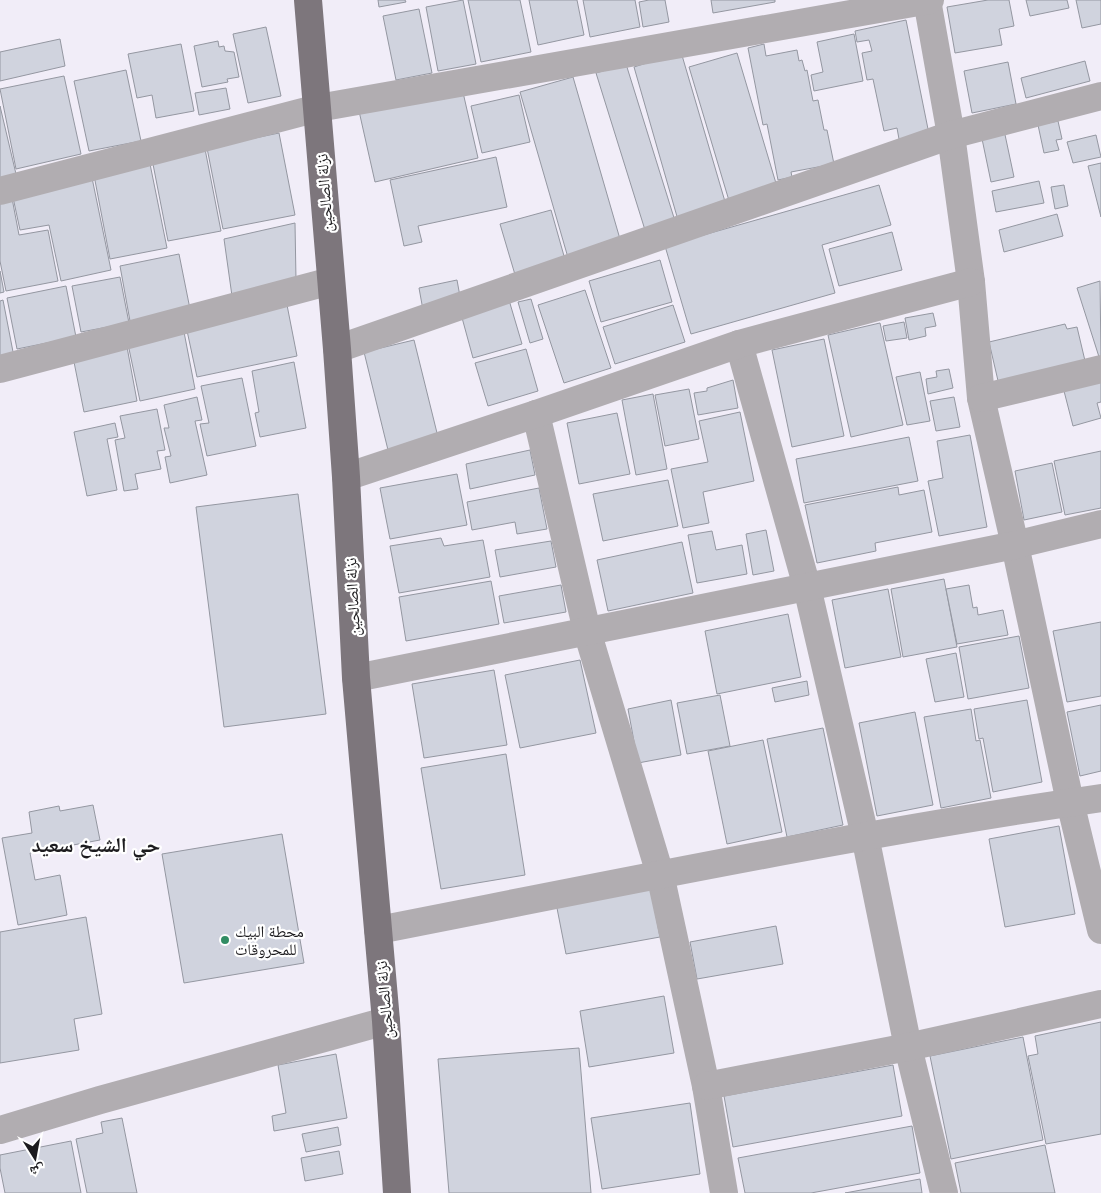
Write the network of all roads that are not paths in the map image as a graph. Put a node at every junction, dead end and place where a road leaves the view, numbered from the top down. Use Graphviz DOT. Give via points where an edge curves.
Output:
graph roads {
  1 [pos="308,0"];
  2 [pos="928,0"];
  3 [pos="1101,96"];
  4 [pos="318,108"];
  5 [pos="951,135"];
  6 [pos="0,191"];
  7 [pos="331,281"];
  8 [pos="971,282"];
  9 [pos="739,344"];
  10 [pos="337,349"];
  11 [pos="0,369"];
  12 [pos="1101,369"];
  13 [pos="981,398"];
  14 [pos="536,414"];
  15 [pos="346,477"];
  16 [pos="1101,524"];
  17 [pos="1015,545"];
  18 [pos="807,587"];
  19 [pos="587,631"];
  20 [pos="356,678"];
  21 [pos="1101,798"];
  22 [pos="1070,802"];
  23 [pos="865,836"];
  24 [pos="660,874"];
  25 [pos="378,930"];
  26 [pos="1101,930"];
  27 [pos="1101,1004"];
  28 [pos="386,1021"];
  29 [pos="908,1047"];
  30 [pos="706,1086"];
  31 [pos="0,1130"];
  32 [pos="397,1193"];
  33 [pos="724,1193"];
  34 [pos="944,1193"];
  1 -- 4 [label="main road, نزلة الصالحين"];
  2 -- 4 [label="street"];
  2 -- 5 [label="street"];
  3 -- 5 [label="street"];
  4 -- 6 [label="street"];
  4 -- 7 [label="main road, نزلة الصالحين"];
  5 -- 8 [label="street"];
  5 -- 10 [label="street"];
  7 -- 10 [label="main road, نزلة الصالحين"];
  7 -- 11 [label="street"];
  8 -- 9 [label="street"];
  8 -- 13 [label="street"];
  9 -- 14 [label="street"];
  9 -- 18 [label="street"];
  10 -- 15 [label="main road, نزلة الصالحين"];
  12 -- 13 [label="street"];
  13 -- 17 [label="street"];
  14 -- 15 [label="street"];
  14 -- 19 [label="street"];
  15 -- 20 [label="main road, نزلة الصالحين"];
  16 -- 17 [label="street"];
  17 -- 18 [label="street"];
  17 -- 22 [label="street"];
  18 -- 19 [label="street"];
  18 -- 23 [label="street"];
  19 -- 20 [label="street"];
  19 -- 24 [label="street"];
  20 -- 25 [label="main road, نزلة الصالحين"];
  21 -- 22 [label="street"];
  22 -- 23 [label="street"];
  22 -- 26 [label="street"];
  23 -- 24 [label="street"];
  23 -- 29 [label="street"];
  24 -- 25 [label="street"];
  24 -- 30 [label="street"];
  25 -- 28 [label="main road, نزلة الصالحين"];
  27 -- 29 [label="street"];
  28 -- 31 [label="street"];
  28 -- 32 [label="main road, نزلة الصالحين"];
  29 -- 30 [label="street"];
  29 -- 34 [label="street"];
  30 -- 33 [label="street"];
}
